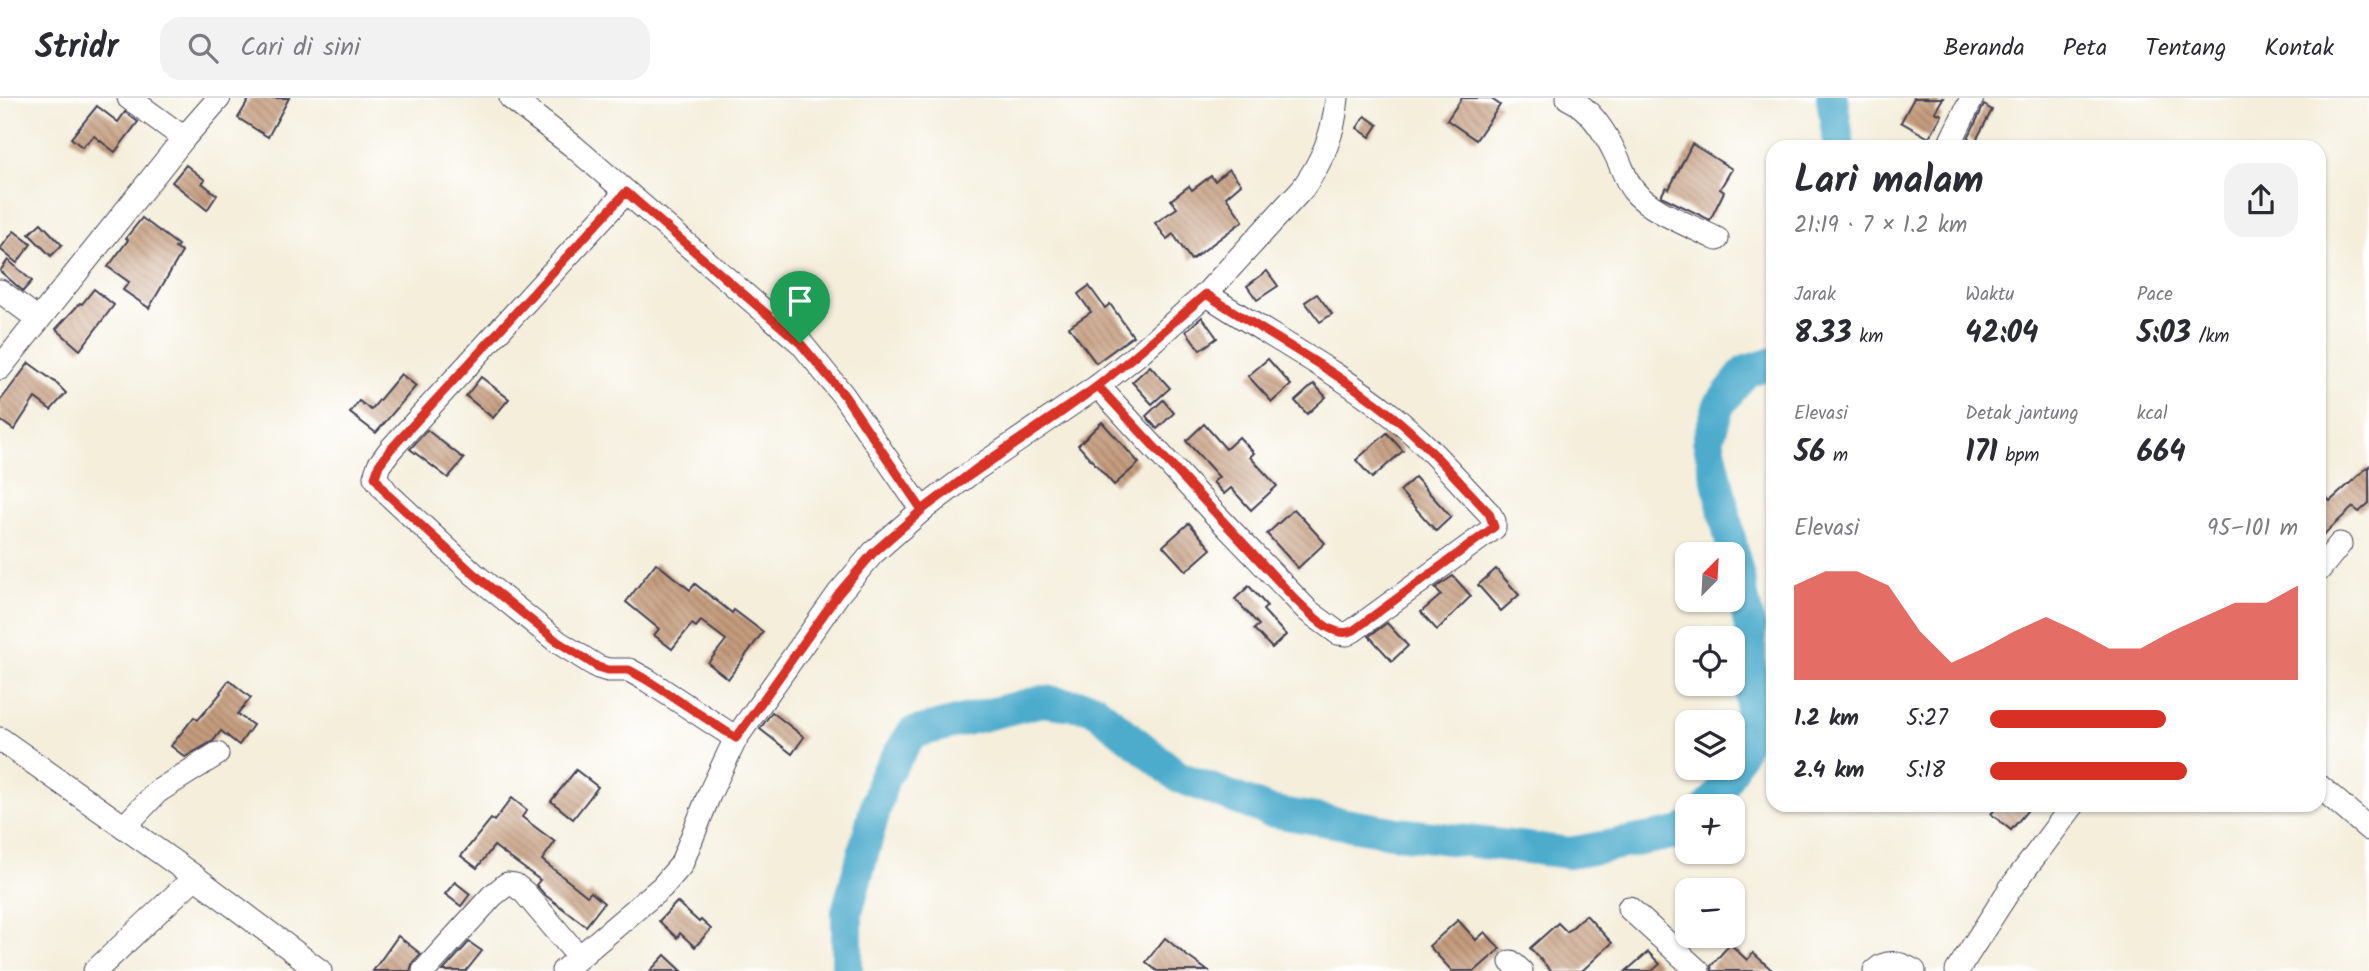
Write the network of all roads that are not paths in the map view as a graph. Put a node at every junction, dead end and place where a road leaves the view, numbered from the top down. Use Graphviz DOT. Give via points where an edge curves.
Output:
graph roads {
  1 [pos="129,98"];
  2 [pos="219,98"];
  3 [pos="511,98"];
  4 [pos="1337,98"];
  5 [pos="1568,98"];
  6 [pos="1972,98"];
  7 [pos="184,138"];
  8 [pos="1951,140"];
  9 [pos="626,192"];
  10 [pos="1717,239"];
  11 [pos="0,291"];
  12 [pos="1206,294"];
  13 [pos="37,319"];
  14 [pos="0,368"];
  15 [pos="1098,386"];
  16 [pos="922,510"];
  17 [pos="2340,544"];
  18 [pos="2326,561"];
  19 [pos="736,738"];
  20 [pos="0,739"];
  21 [pos="217,754"];
  22 [pos="2326,792"];
  23 [pos="2068,812"];
  24 [pos="124,827"];
  25 [pos="2369,829"];
  26 [pos="195,877"];
  27 [pos="1629,908"];
  28 [pos="571,964"];
  29 [pos="95,971"];
  30 [pos="320,971"];
  31 [pos="424,971"];
  32 [pos="1698,971"];
  33 [pos="1875,971"];
  34 [pos="1914,971"];
  35 [pos="1957,971"];
  1 -- 7 [label="street"];
  2 -- 7 [label="street"];
  3 -- 9 [label="street"];
  4 -- 12 [label="street" via="1329,142 1313,174"];
  5 -- 10 [label="street" via="1586,108 1639,196"];
  6 -- 8 [label="street"];
  7 -- 13 [label="street"];
  9 -- 16 [label="street" via="800,343 844,395"];
  9 -- 19 [label="street" via="390,450 375,477 387,494 474,574 558,642 598,667 629,670"];
  11 -- 13 [label="street"];
  12 -- 15 [label="street"];
  12 -- 15 [label="street" via="1392,415 1489,513 1494,528 1354,630 1338,633 1295,599"];
  13 -- 14 [label="street"];
  15 -- 16 [label="street"];
  16 -- 19 [label="street" via="854,575"];
  17 -- 18 [label="street"];
  19 -- 28 [label="street" via="681,865 662,887"];
  20 -- 24 [label="street"];
  21 -- 24 [label="street" via="157,792"];
  22 -- 25 [label="street"];
  23 -- 35 [label="street"];
  24 -- 26 [label="street"];
  26 -- 29 [label="street"];
  26 -- 30 [label="street"];
  27 -- 32 [label="street"];
  28 -- 31 [label="street" via="525,893 507,884"];
  33 -- 34 [label="street" via="1891,962"];
}
